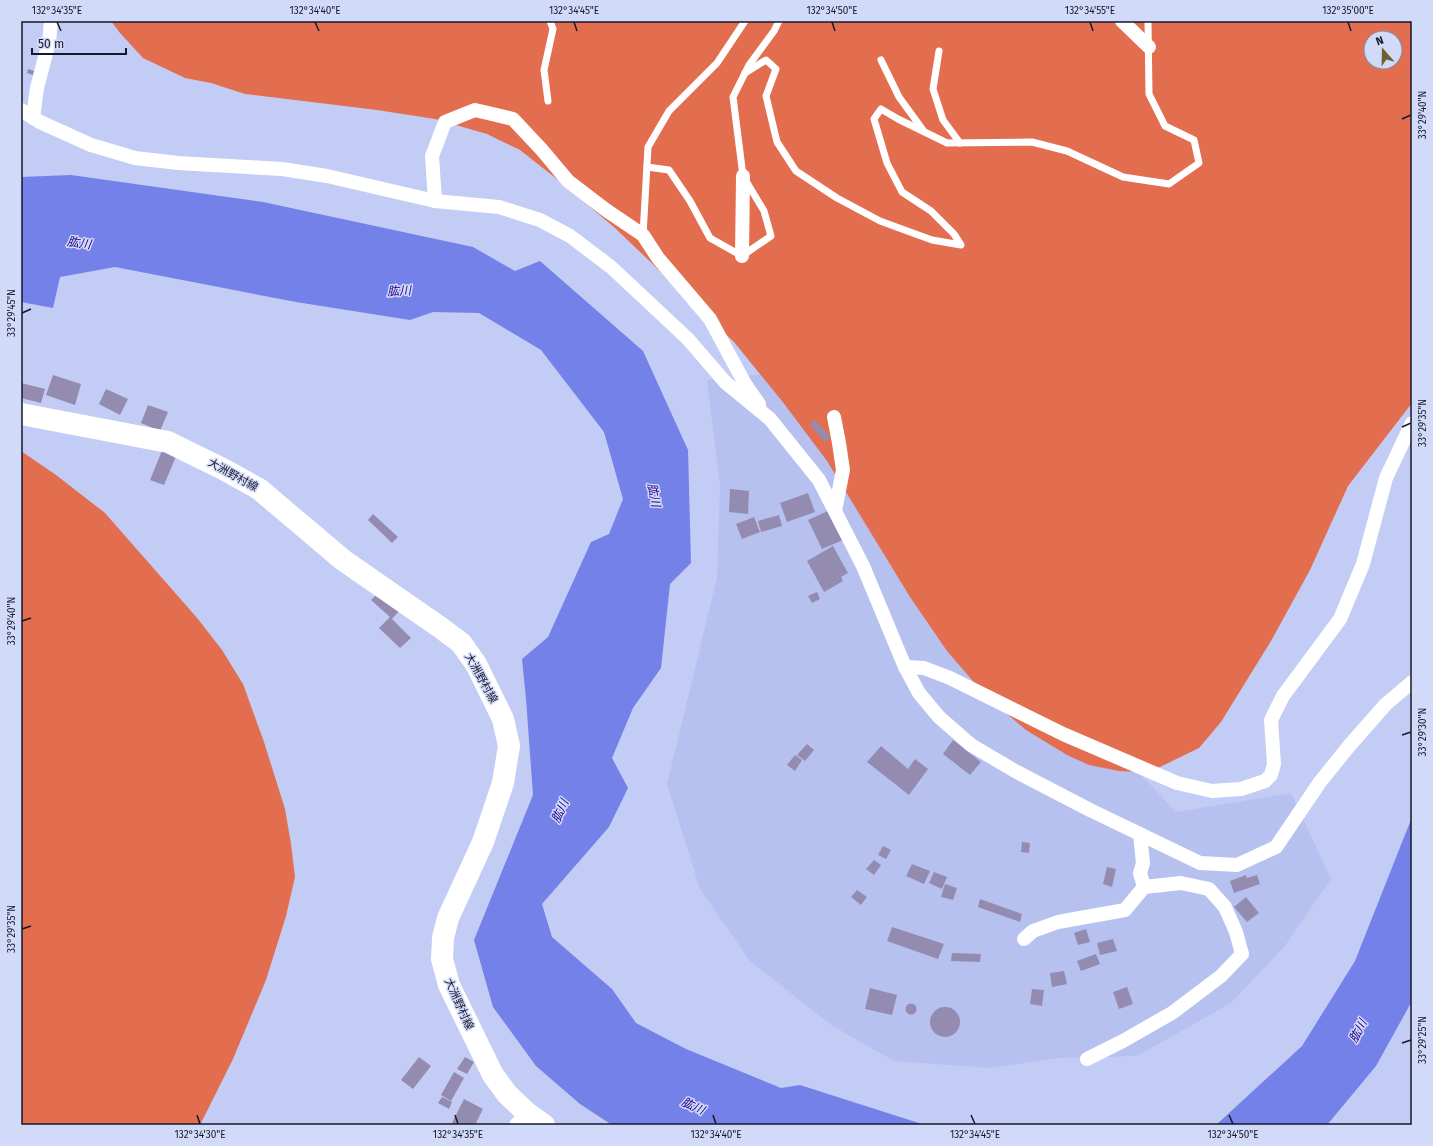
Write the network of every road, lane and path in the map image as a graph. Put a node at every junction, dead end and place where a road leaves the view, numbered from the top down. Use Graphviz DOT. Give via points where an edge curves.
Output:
graph roads {
  1 [pos="51,21"];
  2 [pos="550,21"];
  3 [pos="744,21"];
  4 [pos="779,21"];
  5 [pos="785,21"];
  6 [pos="1122,21"];
  7 [pos="1148,21"];
  8 [pos="774,31"];
  9 [pos="1149,47"];
  10 [pos="939,51"];
  11 [pos="881,60"];
  12 [pos="745,73"];
  13 [pos="548,100"];
  14 [pos="21,110"];
  15 [pos="34,118"];
  16 [pos="924,132"];
  17 [pos="960,143"];
  18 [pos="647,167"];
  19 [pos="743,176"];
  20 [pos="435,201"];
  21 [pos="643,235"];
  22 [pos="742,256"];
  23 [pos="21,414"];
  24 [pos="834,417"];
  25 [pos="770,418"];
  26 [pos="1412,423"];
  27 [pos="835,511"];
  28 [pos="905,667"];
  29 [pos="1412,682"];
  30 [pos="1140,834"];
  31 [pos="1144,887"];
  32 [pos="1024,939"];
  33 [pos="1087,1059"];
  34 [pos="529,1121"];
  1 -- 15 [label="street" via="49,42 37,88"];
  2 -- 13 [label="lane" via="553,29 544,70"];
  3 -- 18 [label="lane" via="717,63 669,111 648,148"];
  4 -- 8 [label="lane"];
  5 -- 8 [label="lane"];
  6 -- 9 [label="street"];
  7 -- 9 [label="lane"];
  8 -- 12 [label="lane"];
  9 -- 17 [label="lane" via="1149,94 1165,126 1194,140 1199,164 1169,184 1122,177 1067,151 1032,142"];
  10 -- 17 [label="lane" via="933,89 943,120"];
  11 -- 16 [label="lane" via="899,96"];
  12 -- 16 [label="lane" via="766,60 776,69 766,96 778,142 796,171 880,222 932,240 961,245 954,234 931,211 902,192 887,163 874,119 881,109"];
  12 -- 19 [label="lane" via="733,97"];
  14 -- 15 [label="street"];
  15 -- 20 [label="street" via="91,145 135,158 178,163 282,168"];
  16 -- 17 [label="lane" via="947,143"];
  18 -- 21 [label="lane"];
  18 -- 22 [label="lane" via="669,170 710,238"];
  19 -- 22 [label="street"];
  19 -- 22 [label="lane" via="764,211 771,236"];
  20 -- 21 [label="street" via="432,156 445,122 475,110 512,119 568,181"];
  20 -- 25 [label="street" via="499,207 540,220 570,236 611,267 688,339 725,382"];
  21 -- 25 [label="street" via="658,258 710,320 745,384"];
  23 -- 34 [label="main road, 大洲野村線" via="168,442 224,468 259,489 342,560 461,643 476,664 503,719 509,746 503,783 483,842 448,918 443,938 442,959 449,985 493,1075"];
  24 -- 27 [label="street" via="843,470"];
  25 -- 27 [label="street" via="819,480"];
  26 -- 28 [label="street" via="1386,478 1363,564 1340,619 1283,696 1271,720 1274,764 1271,775 1265,781 1240,789 1212,791 1177,783 1063,734 950,678 924,668"];
  27 -- 28 [label="street" via="863,566"];
  28 -- 30 [label="street" via="918,693 939,717 970,745 1015,771"];
  29 -- 30 [label="street" via="1386,704 1349,746 1320,782 1276,847 1237,865 1200,862"];
  30 -- 31 [label="street" via="1143,862 1140,873"];
  31 -- 32 [label="street" via="1125,910 1058,922 1033,931"];
  31 -- 33 [label="street" via="1181,883 1209,889 1225,907 1242,954 1221,976 1172,1013"];
}
